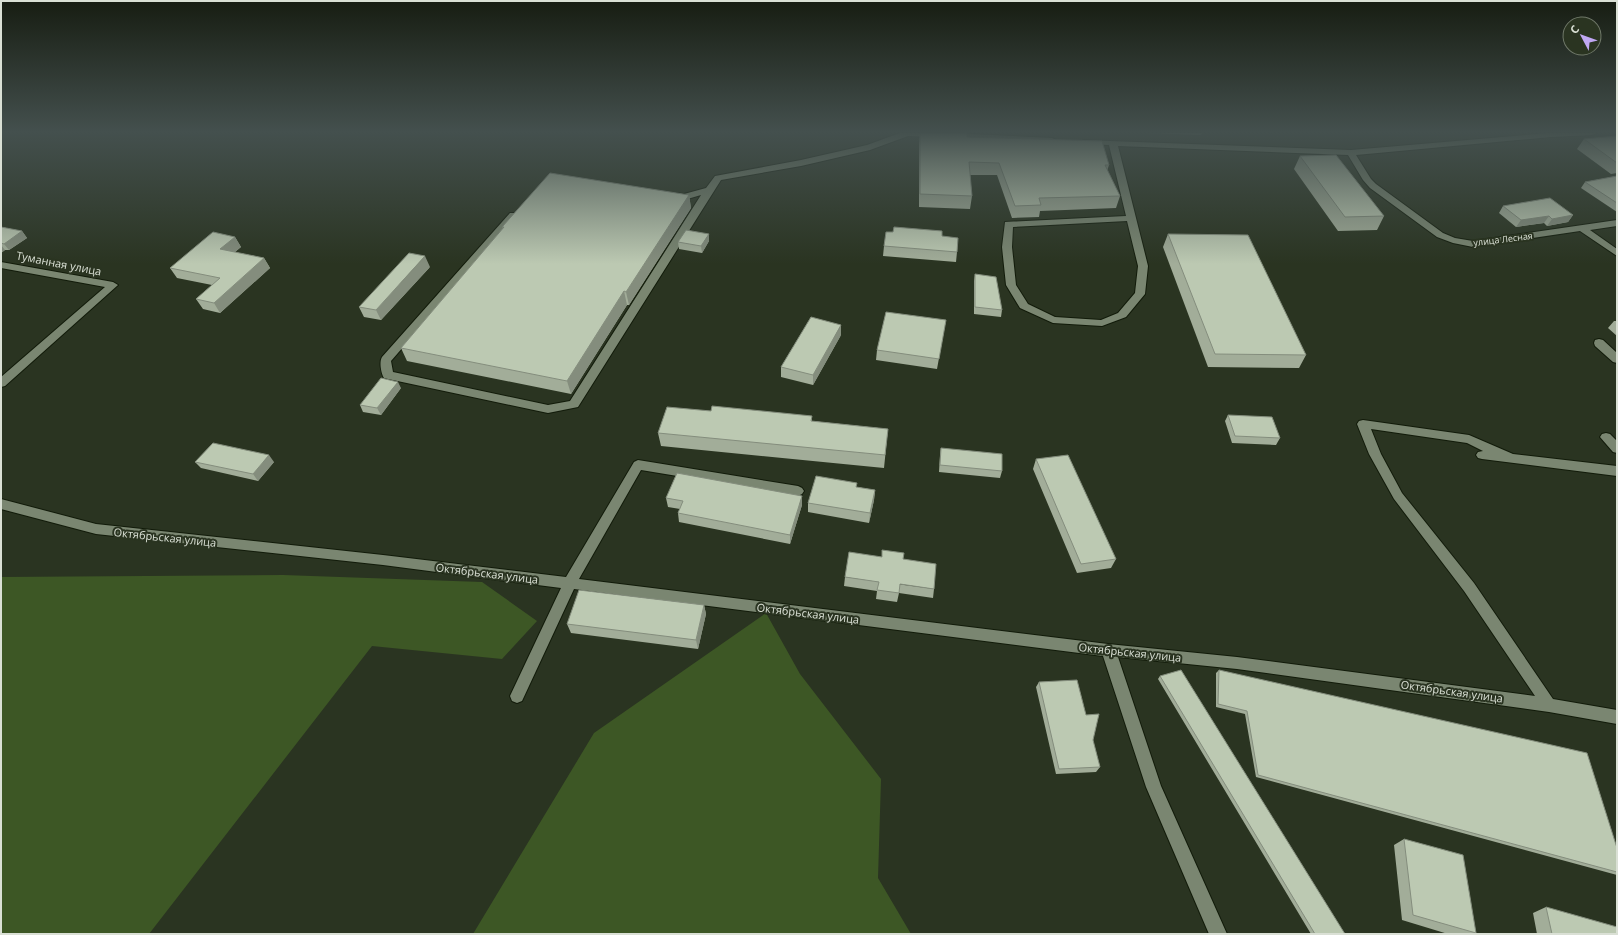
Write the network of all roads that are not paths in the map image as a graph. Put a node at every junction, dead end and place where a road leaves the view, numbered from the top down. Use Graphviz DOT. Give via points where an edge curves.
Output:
graph roads {
  1 [pos="726,177"];
  2 [pos="1122,177"];
  3 [pos="1365,177"];
  4 [pos="709,190"];
  5 [pos="662,193"];
  6 [pos="518,208"];
  7 [pos="1132,218"];
  8 [pos="1617,224"];
  9 [pos="1583,229"];
  10 [pos="1617,253"];
  11 [pos="1,265"];
  12 [pos="1599,343"];
  13 [pos="1617,359"];
  14 [pos="3,379"];
  15 [pos="1606,437"];
  16 [pos="1617,449"];
  17 [pos="1482,455"];
  18 [pos="1512,459"];
  19 [pos="1617,471"];
  20 [pos="798,491"];
  21 [pos="1,504"];
  22 [pos="570,583"];
  23 [pos="1108,650"];
  24 [pos="517,696"];
  25 [pos="1549,704"];
  26 [pos="1617,717"];
  27 [pos="1218,934"];
  1 -- 4 [label="street" via="718,178"];
  2 -- 7 [label="street"];
  3 -- 9 [label="street, улица Лесная" via="1373,186 1440,235 1453,240 1473,244"];
  4 -- 5 [label="street" via="684,197"];
  4 -- 6 [label="street" via="574,404 548,409 388,375 386,360"];
  7 -- 7 [label="street" via="1143,266 1140,294 1122,315 1102,323 1053,320 1024,306 1011,285 1007,247 1008,224"];
  8 -- 9 [label="street, улица Лесная"];
  9 -- 10 [label="street"];
  11 -- 14 [label="street, Туманная улица" via="113,286"];
  12 -- 13 [label="street"];
  15 -- 16 [label="street"];
  17 -- 18 [label="street"];
  18 -- 19 [label="street"];
  18 -- 25 [label="street" via="1469,439 1363,424 1375,454 1398,496 1469,587"];
  20 -- 22 [label="street" via="638,465"];
  21 -- 22 [label="street, Октябрьская улица" via="96,530"];
  22 -- 23 [label="street, Октябрьская улица"];
  22 -- 24 [label="street"];
  23 -- 25 [label="street, Октябрьская улица" via="1272,667"];
  23 -- 27 [label="street" via="1154,787"];
  25 -- 26 [label="street, Октябрьская улица"];
}
